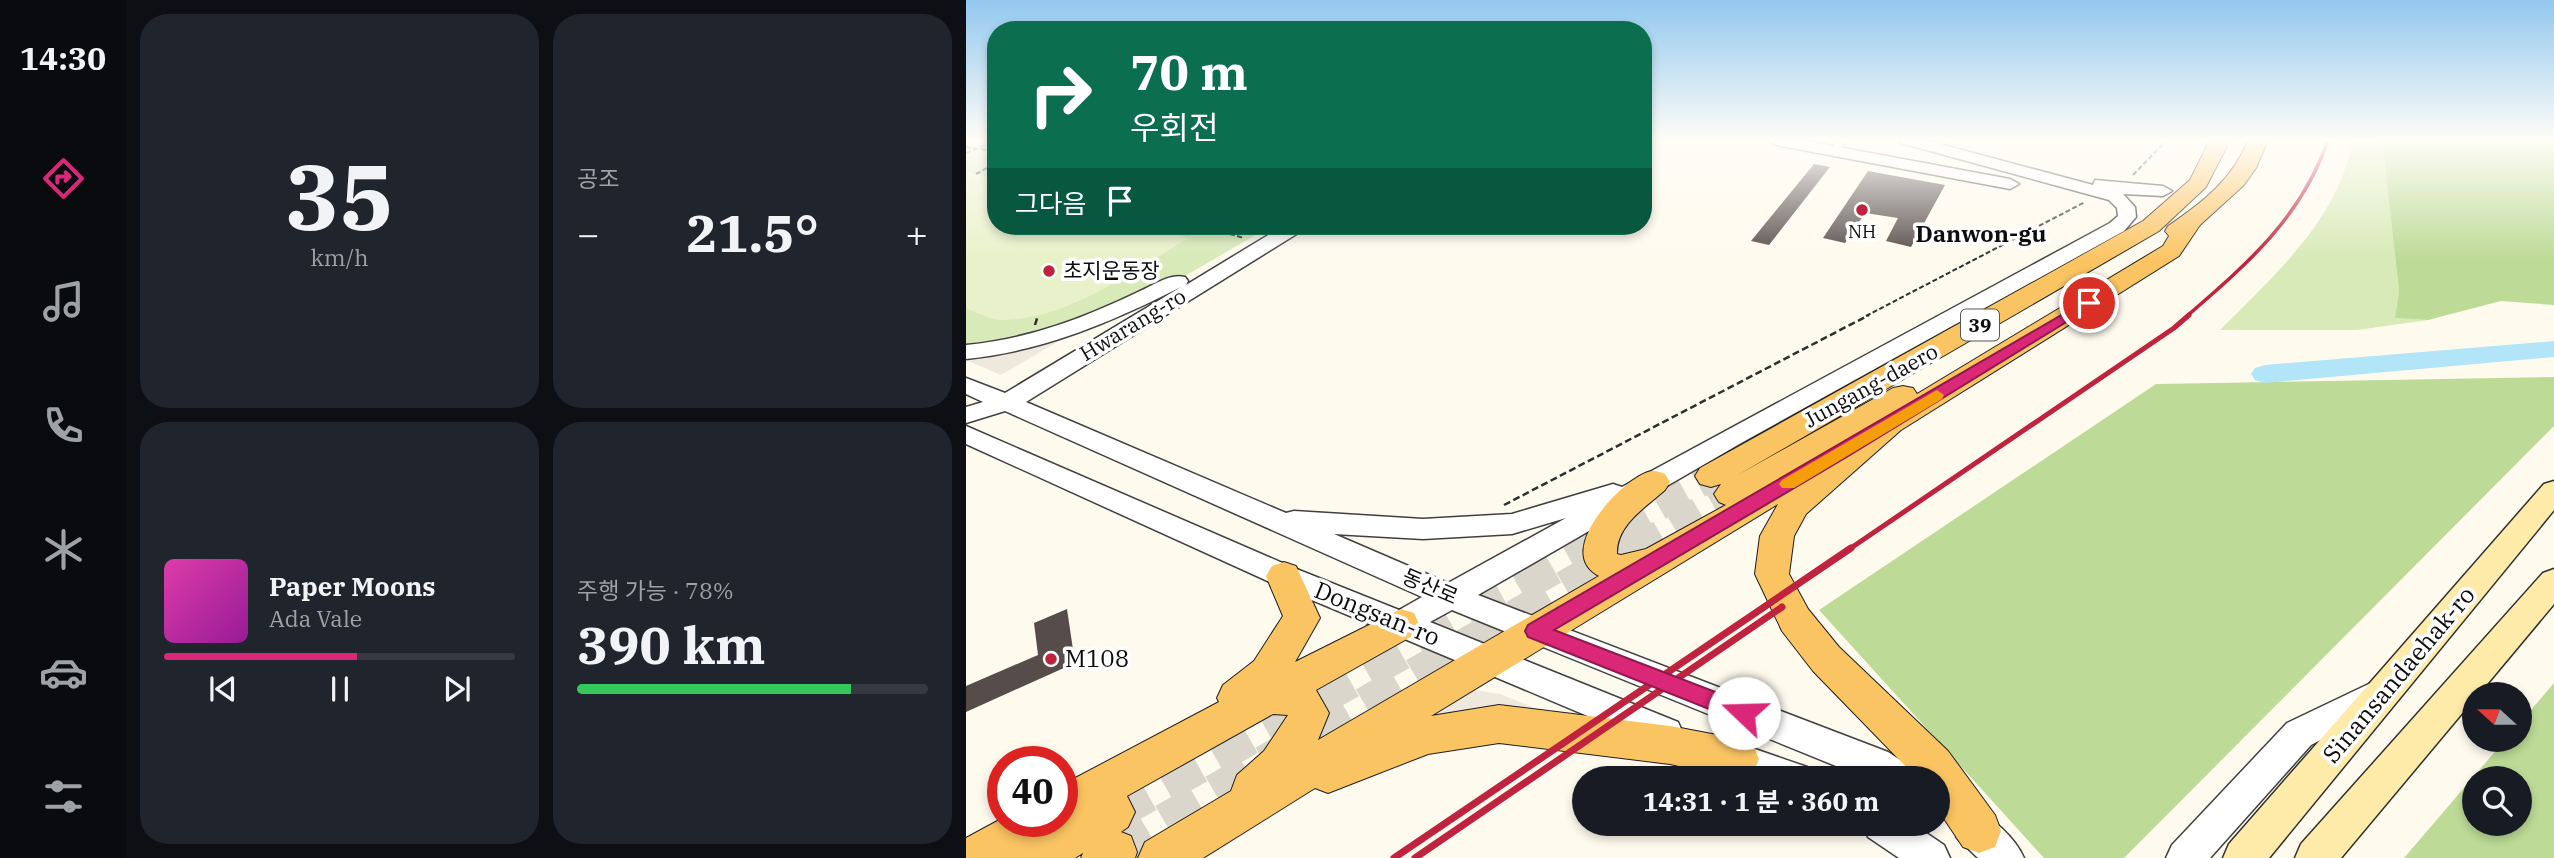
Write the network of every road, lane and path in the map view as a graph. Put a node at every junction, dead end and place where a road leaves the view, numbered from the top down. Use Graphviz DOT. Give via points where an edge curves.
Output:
graph roads {
  1 [pos="1993,180"];
  2 [pos="2068,180"];
  3 [pos="2072,180"];
  4 [pos="2126,180"];
  5 [pos="2175,180"];
  6 [pos="2200,180"];
  7 [pos="2236,180"];
  8 [pos="2010,184"];
  9 [pos="2108,190"];
  10 [pos="2163,191"];
  11 [pos="2191,221"];
  12 [pos="2117,227"];
  13 [pos="1234,235"];
  14 [pos="1255,235"];
  15 [pos="1280,235"];
  16 [pos="1248,239"];
  17 [pos="1178,281"];
  18 [pos="966,352"];
  19 [pos="966,384"];
  20 [pos="998,398"];
  21 [pos="966,407"];
  22 [pos="966,415"];
  23 [pos="1891,423"];
  24 [pos="966,434"];
  25 [pos="1654,482"];
  26 [pos="2554,491"];
  27 [pos="1499,508"];
  28 [pos="1275,520"];
  29 [pos="1658,561"];
  30 [pos="1284,576"];
  31 [pos="2554,582"];
  32 [pos="1451,597"];
  33 [pos="1401,624"];
  34 [pos="1535,631"];
  35 [pos="1489,660"];
  36 [pos="2385,691"];
  37 [pos="1268,696"];
  38 [pos="1185,742"];
  39 [pos="1738,759"];
  40 [pos="1758,766"];
  41 [pos="1879,766"];
  42 [pos="1078,800"];
  43 [pos="1950,812"];
  44 [pos="1979,831"];
  45 [pos="1898,836"];
  46 [pos="1012,837"];
  47 [pos="1111,840"];
  48 [pos="2336,843"];
  49 [pos="1166,855"];
  50 [pos="1929,857"];
  51 [pos="974,858"];
  52 [pos="1031,858"];
  53 [pos="2005,858"];
  54 [pos="2185,858"];
  55 [pos="2243,858"];
  56 [pos="2315,858"];
  1 -- 8 [label="street"];
  2 -- 9 [label="street"];
  3 -- 9 [label="street"];
  4 -- 9 [label="path"];
  5 -- 10 [label="main road"];
  6 -- 11 [label="main road, Jungang-daero / 39" via="2151,226 1720,485 2102,280"];
  7 -- 11 [label="main road, Jungang-daero / 39"];
  9 -- 10 [label="street"];
  9 -- 12 [label="street" via="2126,206 2127,217"];
  9 -- 27 [label="path"];
  10 -- 12 [label="main road"];
  11 -- 23 [label="main road" via="2171,251"];
  12 -- 25 [label="street"];
  13 -- 16 [label="path"];
  14 -- 16 [label="street, Hwarang-ro"];
  15 -- 20 [label="street, Hwarang-ro"];
  16 -- 17 [label="street, Hwarang-ro"];
  17 -- 18 [label="street" via="1041,340"];
  17 -- 20 [label="street, Hwarang-ro"];
  19 -- 20 [label="street, 동산로"];
  20 -- 21 [label="street"];
  20 -- 22 [label="street, Hwarang-ro"];
  20 -- 28 [label="street, 동산로"];
  23 -- 29 [label="main road"];
  23 -- 44 [label="main road" via="1794,506 1777,536 1772,574 1795,620 1826,659 1933,765"];
  24 -- 30 [label="street, Dongsan-ro"];
  25 -- 28 [label="street" via="1512,524 1423,529"];
  25 -- 29 [label="main road" via="1608,524 1598,548 1600,561 1618,570"];
  25 -- 32 [label="street"];
  26 -- 36 [label="main road, Sinansandaehak-ro"];
  28 -- 32 [label="street, 동산로"];
  29 -- 34 [label="main road"];
  30 -- 33 [label="street, Dongsan-ro"];
  30 -- 38 [label="main road" via="1302,618 1268,673"];
  31 -- 48 [label="main road"];
  32 -- 33 [label="street"];
  32 -- 34 [label="street, 동산로"];
  33 -- 35 [label="street, Dongsan-ro"];
  33 -- 37 [label="main road"];
  34 -- 35 [label="main road"];
  34 -- 41 [label="street, 동산로"];
  35 -- 39 [label="street, Dongsan-ro"];
  35 -- 49 [label="main road"];
  36 -- 54 [label="street" via="2299,734"];
  36 -- 55 [label="main road, Sinansandaehak-ro"];
  37 -- 38 [label="main road"];
  37 -- 49 [label="main road" via="1299,698 1308,713 1302,734 1264,781"];
  38 -- 42 [label="main road"];
  39 -- 40 [label="street, Dongsan-ro"];
  39 -- 49 [label="main road" via="1670,745 1500,724 1428,735 1332,771"];
  43 -- 44 [label="street"];
  44 -- 53 [label="street"];
  45 -- 50 [label="street"];
  46 -- 51 [label="main road"];
  47 -- 52 [label="main road"];
  48 -- 56 [label="main road"];
}
